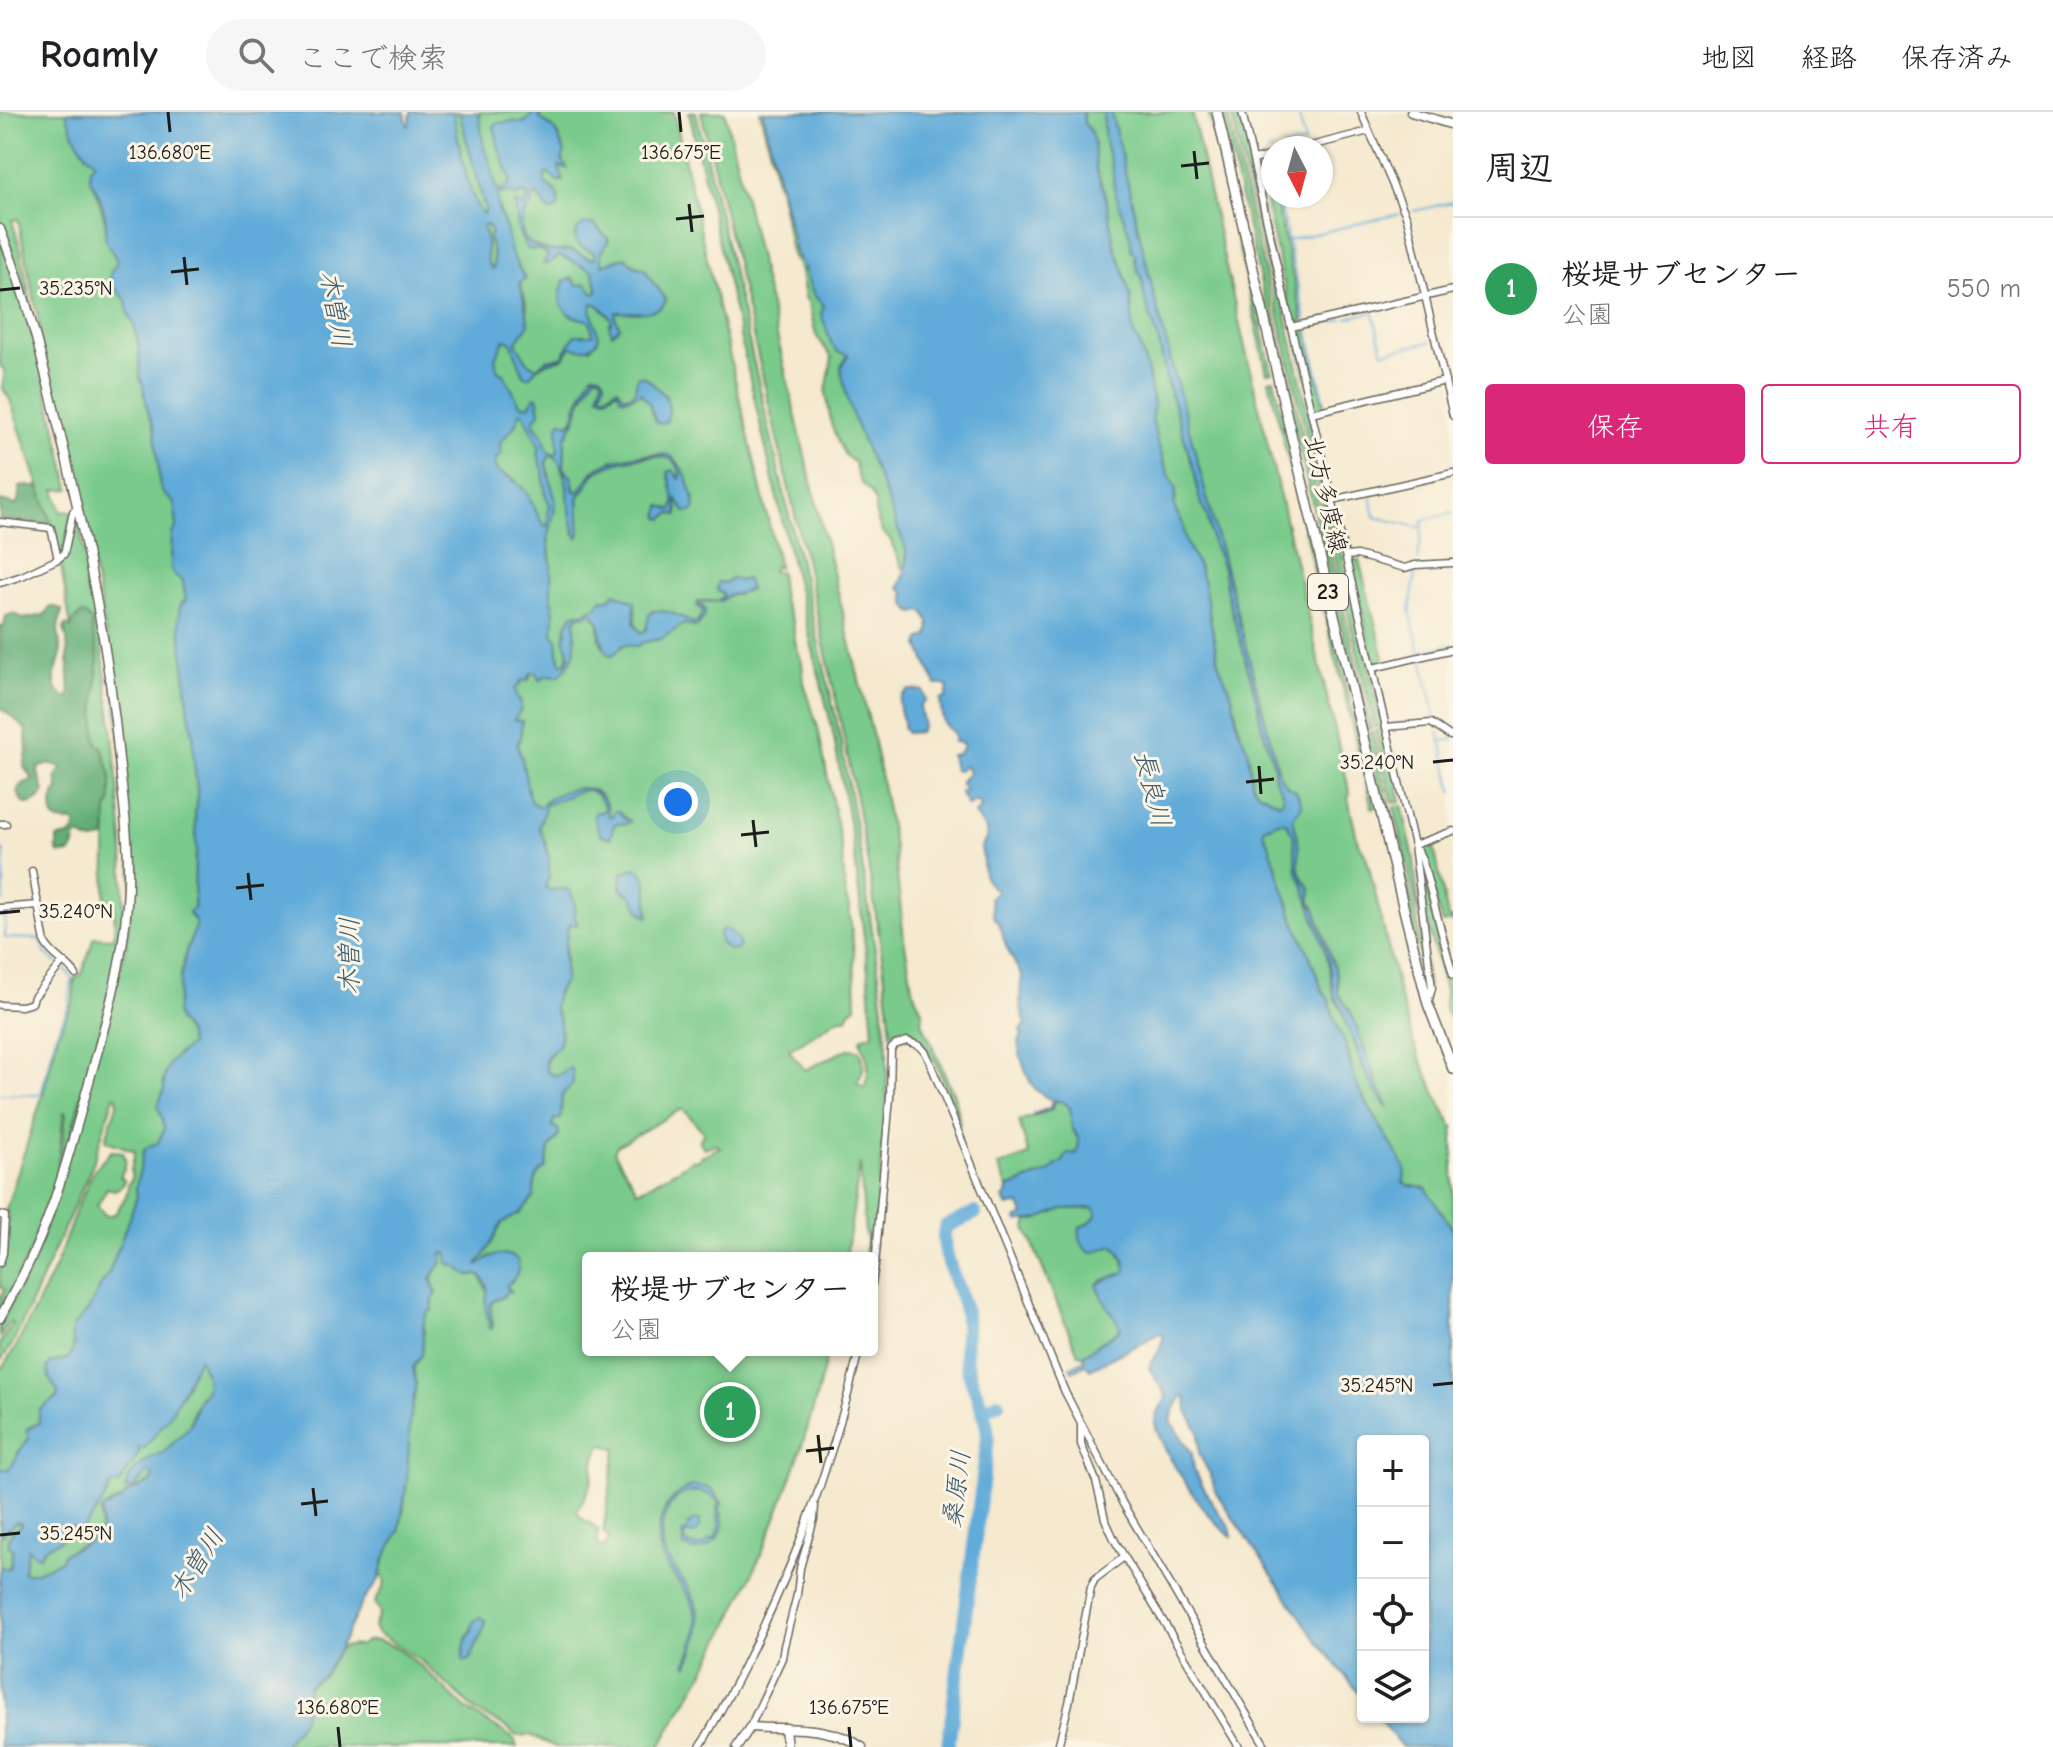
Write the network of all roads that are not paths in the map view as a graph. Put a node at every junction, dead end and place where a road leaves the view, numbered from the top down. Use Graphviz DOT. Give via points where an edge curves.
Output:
graph roads {
  1 [pos="1217,112"];
  2 [pos="1242,112"];
  3 [pos="1361,112"];
  4 [pos="1411,112"];
  5 [pos="1453,125"];
  6 [pos="1369,131"];
  7 [pos="1333,140"];
  8 [pos="1261,158"];
  9 [pos="1254,160"];
  10 [pos="0,229"];
  11 [pos="1453,290"];
  12 [pos="1425,296"];
  13 [pos="1291,327"];
  14 [pos="1445,381"];
  15 [pos="1311,413"];
  16 [pos="1453,416"];
  17 [pos="1453,473"];
  18 [pos="1332,500"];
  19 [pos="78,507"];
  20 [pos="0,522"];
  21 [pos="1346,556"];
  22 [pos="58,559"];
  23 [pos="1453,563"];
  24 [pos="0,583"];
  25 [pos="1453,649"];
  26 [pos="1373,668"];
  27 [pos="1386,727"];
  28 [pos="1453,735"];
  29 [pos="1453,831"];
  30 [pos="1414,845"];
  31 [pos="32,871"];
  32 [pos="39,905"];
  33 [pos="0,908"];
  34 [pos="63,962"];
  35 [pos="76,975"];
  36 [pos="1453,975"];
  37 [pos="1428,1004"];
  38 [pos="0,1005"];
  39 [pos="1453,1069"];
  40 [pos="0,1215"];
  41 [pos="875,1252"];
  42 [pos="0,1263"];
  43 [pos="0,1318"];
  44 [pos="857,1356"];
  45 [pos="1081,1422"];
  46 [pos="815,1496"];
  47 [pos="1124,1557"];
  48 [pos="750,1727"];
  49 [pos="785,1728"];
  50 [pos="700,1747"];
  51 [pos="737,1747"];
  52 [pos="787,1747"];
  53 [pos="862,1747"];
  54 [pos="1058,1747"];
  55 [pos="1239,1747"];
  56 [pos="1266,1747"];
  1 -- 37 [label="main road, 北方多度線 / 23"];
  2 -- 9 [label="street"];
  3 -- 6 [label="street"];
  4 -- 5 [label="street"];
  6 -- 7 [label="street"];
  6 -- 12 [label="street" via="1407,218"];
  8 -- 9 [label="street"];
  9 -- 13 [label="street"];
  10 -- 19 [label="street" via="37,343"];
  11 -- 12 [label="street"];
  12 -- 13 [label="street"];
  12 -- 14 [label="street"];
  13 -- 15 [label="street"];
  14 -- 15 [label="street"];
  14 -- 16 [label="street"];
  15 -- 18 [label="street"];
  17 -- 18 [label="street"];
  18 -- 21 [label="street"];
  19 -- 22 [label="street"];
  19 -- 43 [label="street" via="113,695 127,850 123,944 68,1156 33,1253"];
  20 -- 22 [label="street" via="51,528"];
  21 -- 23 [label="street" via="1405,568"];
  21 -- 26 [label="street"];
  22 -- 24 [label="street"];
  25 -- 26 [label="street"];
  26 -- 27 [label="street"];
  27 -- 28 [label="street" via="1431,723"];
  27 -- 30 [label="street"];
  29 -- 30 [label="street"];
  30 -- 36 [label="street"];
  30 -- 37 [label="street" via="1432,988"];
  31 -- 32 [label="street"];
  32 -- 33 [label="street"];
  32 -- 34 [label="street" via="45,943"];
  34 -- 35 [label="street"];
  34 -- 38 [label="street" via="32,1003"];
  37 -- 39 [label="main road, 北方多度線 / 23"];
  40 -- 42 [label="street" via="5,1216"];
  41 -- 45 [label="street" via="891,1049 913,1042 926,1053 936,1075 1034,1320"];
  44 -- 46 [label="street"];
  45 -- 47 [label="street" via="1081,1444 1105,1519"];
  45 -- 56 [label="street" via="1123,1504"];
  46 -- 48 [label="street" via="782,1658"];
  46 -- 50 [label="street" via="772,1607"];
  47 -- 54 [label="street" via="1091,1587"];
  47 -- 55 [label="street"];
  48 -- 49 [label="street"];
  48 -- 51 [label="street"];
  49 -- 52 [label="street"];
  49 -- 53 [label="street" via="837,1734"];
}
